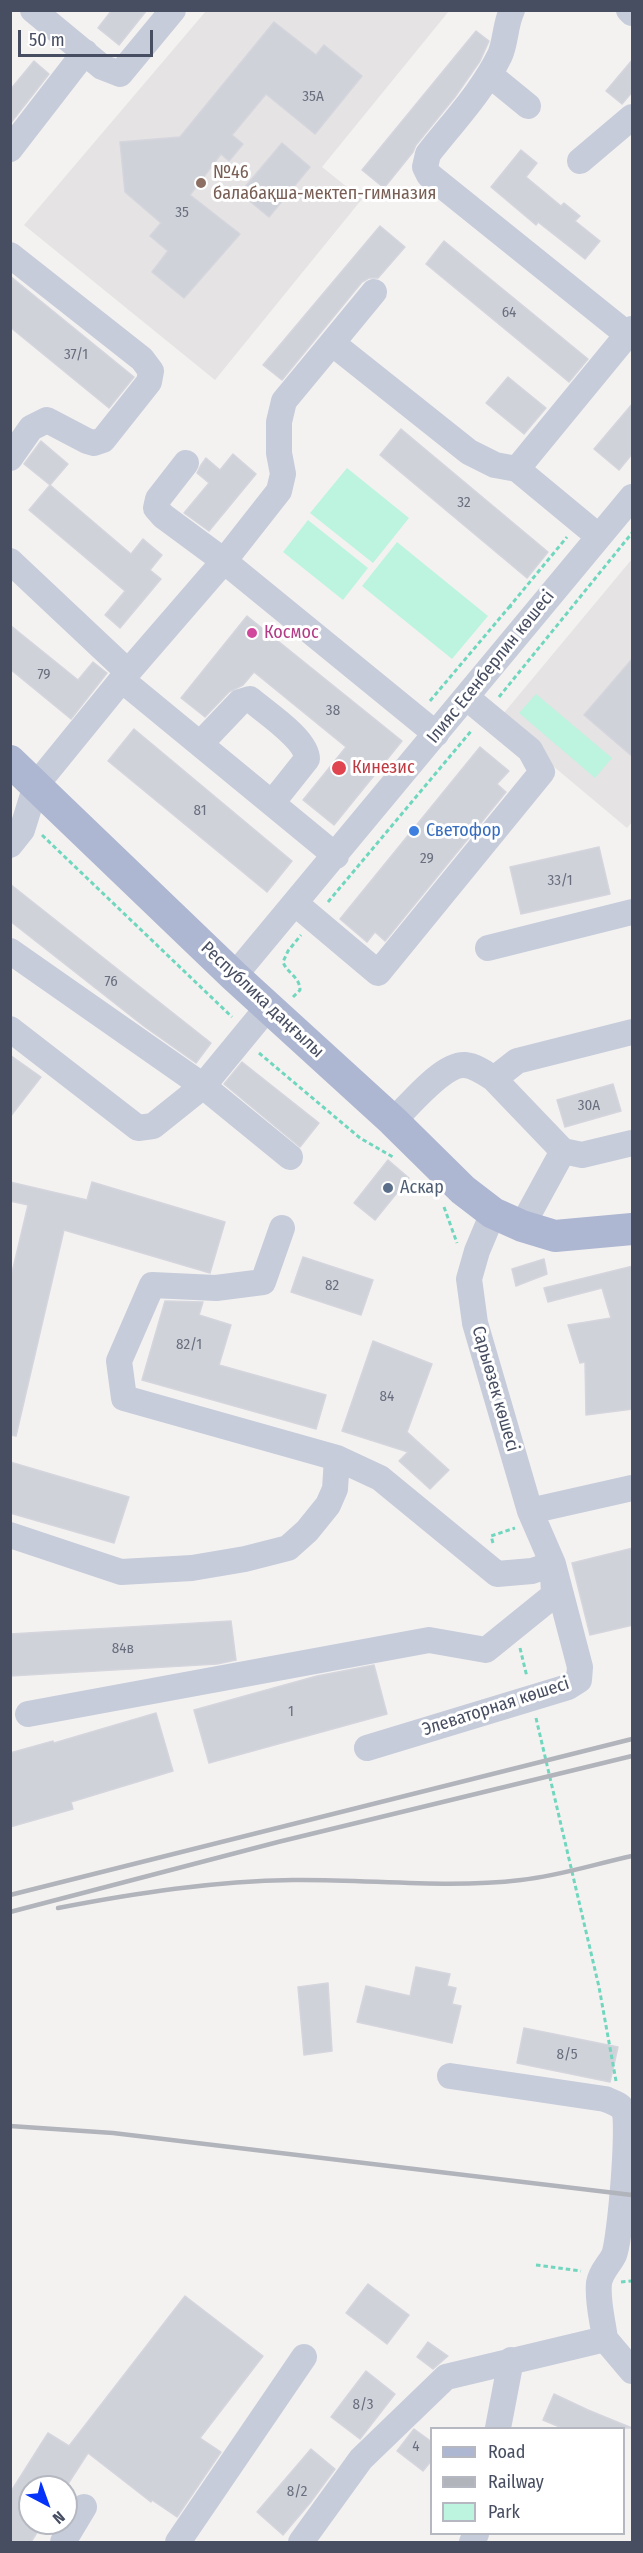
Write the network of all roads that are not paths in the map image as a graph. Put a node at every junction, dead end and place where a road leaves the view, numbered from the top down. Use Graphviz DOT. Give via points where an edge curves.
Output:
graph roads {
  1 [pos="33,10"];
  2 [pos="172,10"];
  3 [pos="513,10"];
  4 [pos="85,52"];
  5 [pos="490,75"];
  6 [pos="528,106"];
  7 [pos="633,117"];
  8 [pos="10,149"];
  9 [pos="580,161"];
  10 [pos="10,255"];
  11 [pos="374,292"];
  12 [pos="630,332"];
  13 [pos="332,343"];
  14 [pos="10,458"];
  15 [pos="186,463"];
  16 [pos="517,469"];
  17 [pos="630,504"];
  18 [pos="598,536"];
  19 [pos="10,561"];
  20 [pos="224,561"];
  21 [pos="125,676"];
  22 [pos="466,697"];
  23 [pos="436,734"];
  24 [pos="200,744"];
  25 [pos="10,761"];
  26 [pos="36,785"];
  27 [pos="272,803"];
  28 [pos="10,845"];
  29 [pos="336,856"];
  30 [pos="296,904"];
  31 [pos="632,913"];
  32 [pos="488,948"];
  33 [pos="10,951"];
  34 [pos="234,976"];
  35 [pos="268,1007"];
  36 [pos="10,1029"];
  37 [pos="633,1032"];
  38 [pos="494,1079"];
  39 [pos="203,1086"];
  40 [pos="393,1121"];
  41 [pos="633,1143"];
  42 [pos="563,1151"];
  43 [pos="290,1157"];
  44 [pos="493,1213"];
  45 [pos="522,1226"];
  46 [pos="282,1228"];
  47 [pos="633,1229"];
  48 [pos="337,1458"];
  49 [pos="633,1488"];
  50 [pos="525,1519"];
  51 [pos="10,1535"];
  52 [pos="553,1564"];
  53 [pos="28,1714"];
  54 [pos="367,1748"];
  55 [pos="450,2076"];
  56 [pos="605,2339"];
  57 [pos="304,2357"];
  58 [pos="511,2360"];
  59 [pos="633,2371"];
  60 [pos="498,2427"];
  61 [pos="84,2506"];
  62 [pos="63,2542"];
  63 [pos="178,2542"];
  64 [pos="301,2542"];
  1 -- 4 [label="street"];
  2 -- 4 [label="street" via="120,74 102,67"];
  3 -- 5 [label="street" via="502,51"];
  4 -- 8 [label="street"];
  5 -- 6 [label="street"];
  5 -- 12 [label="street" via="428,154 425,167 429,175"];
  7 -- 9 [label="street"];
  10 -- 14 [label="street" via="142,359 151,371 150,382 103,440 87,441 47,420 31,428"];
  11 -- 13 [label="street"];
  12 -- 16 [label="street"];
  13 -- 16 [label="street" via="469,452 495,465"];
  13 -- 20 [label="street" via="284,401 279,422 283,474 279,491"];
  15 -- 20 [label="street" via="158,498 156,508"];
  16 -- 18 [label="street"];
  17 -- 18 [label="street, Ілияс Есенберлин көшесі"];
  18 -- 22 [label="street, Ілияс Есенберлин көшесі"];
  19 -- 21 [label="street"];
  20 -- 21 [label="street"];
  20 -- 23 [label="street"];
  21 -- 24 [label="street"];
  21 -- 26 [label="street"];
  22 -- 23 [label="street, Ілияс Есенберлин көшесі"];
  22 -- 30 [label="street" via="530,750 542,772 378,973"];
  23 -- 29 [label="street, Ілияс Есенберлин көшесі"];
  24 -- 27 [label="street"];
  24 -- 27 [label="street" via="240,702 250,699 301,742 307,753 307,759"];
  25 -- 26 [label="main road, Республика даңғылы"];
  26 -- 28 [label="street" via="22,830"];
  26 -- 34 [label="main road, Республика даңғылы"];
  27 -- 29 [label="street"];
  29 -- 30 [label="street, Ілияс Есенберлин көшесі"];
  30 -- 34 [label="street, Ілияс Есенберлин көшесі"];
  31 -- 32 [label="street"];
  33 -- 39 [label="street"];
  34 -- 35 [label="main road, Республика даңғылы"];
  35 -- 39 [label="street"];
  35 -- 40 [label="main road, Республика даңғылы"];
  36 -- 39 [label="street" via="138,1128 153,1126"];
  37 -- 38 [label="street" via="517,1061"];
  38 -- 40 [label="street" via="463,1065 446,1070"];
  38 -- 42 [label="street"];
  39 -- 43 [label="street"];
  40 -- 44 [label="main road, Республика даңғылы" via="463,1190"];
  41 -- 42 [label="street" via="582,1155"];
  42 -- 45 [label="street"];
  44 -- 45 [label="main road, Республика даңғылы"];
  44 -- 50 [label="street, Сарыөзек көшесі" via="470,1279 475,1323"];
  45 -- 47 [label="main road, Республика даңғылы" via="555,1236"];
  46 -- 48 [label="street" via="263,1282 216,1288 152,1285 119,1361 124,1398"];
  48 -- 51 [label="street" via="335,1489 328,1505 307,1531 288,1548 245,1559 192,1568 121,1572"];
  48 -- 52 [label="street" via="380,1478 497,1574 532,1571"];
  49 -- 50 [label="street"];
  50 -- 52 [label="street, Сарыөзек көшесі"];
  52 -- 53 [label="street" via="554,1595 486,1650 429,1640"];
  52 -- 54 [label="street, Элеваторная көшесі" via="580,1667 579,1680 568,1687"];
  55 -- 56 [label="street" via="605,2099 624,2112 625,2172 614,2254 601,2274 599,2286"];
  56 -- 58 [label="street"];
  56 -- 59 [label="street"];
  57 -- 63 [label="street"];
  58 -- 60 [label="street"];
  58 -- 64 [label="street" via="446,2376 361,2458"];
  61 -- 62 [label="street"];
}
